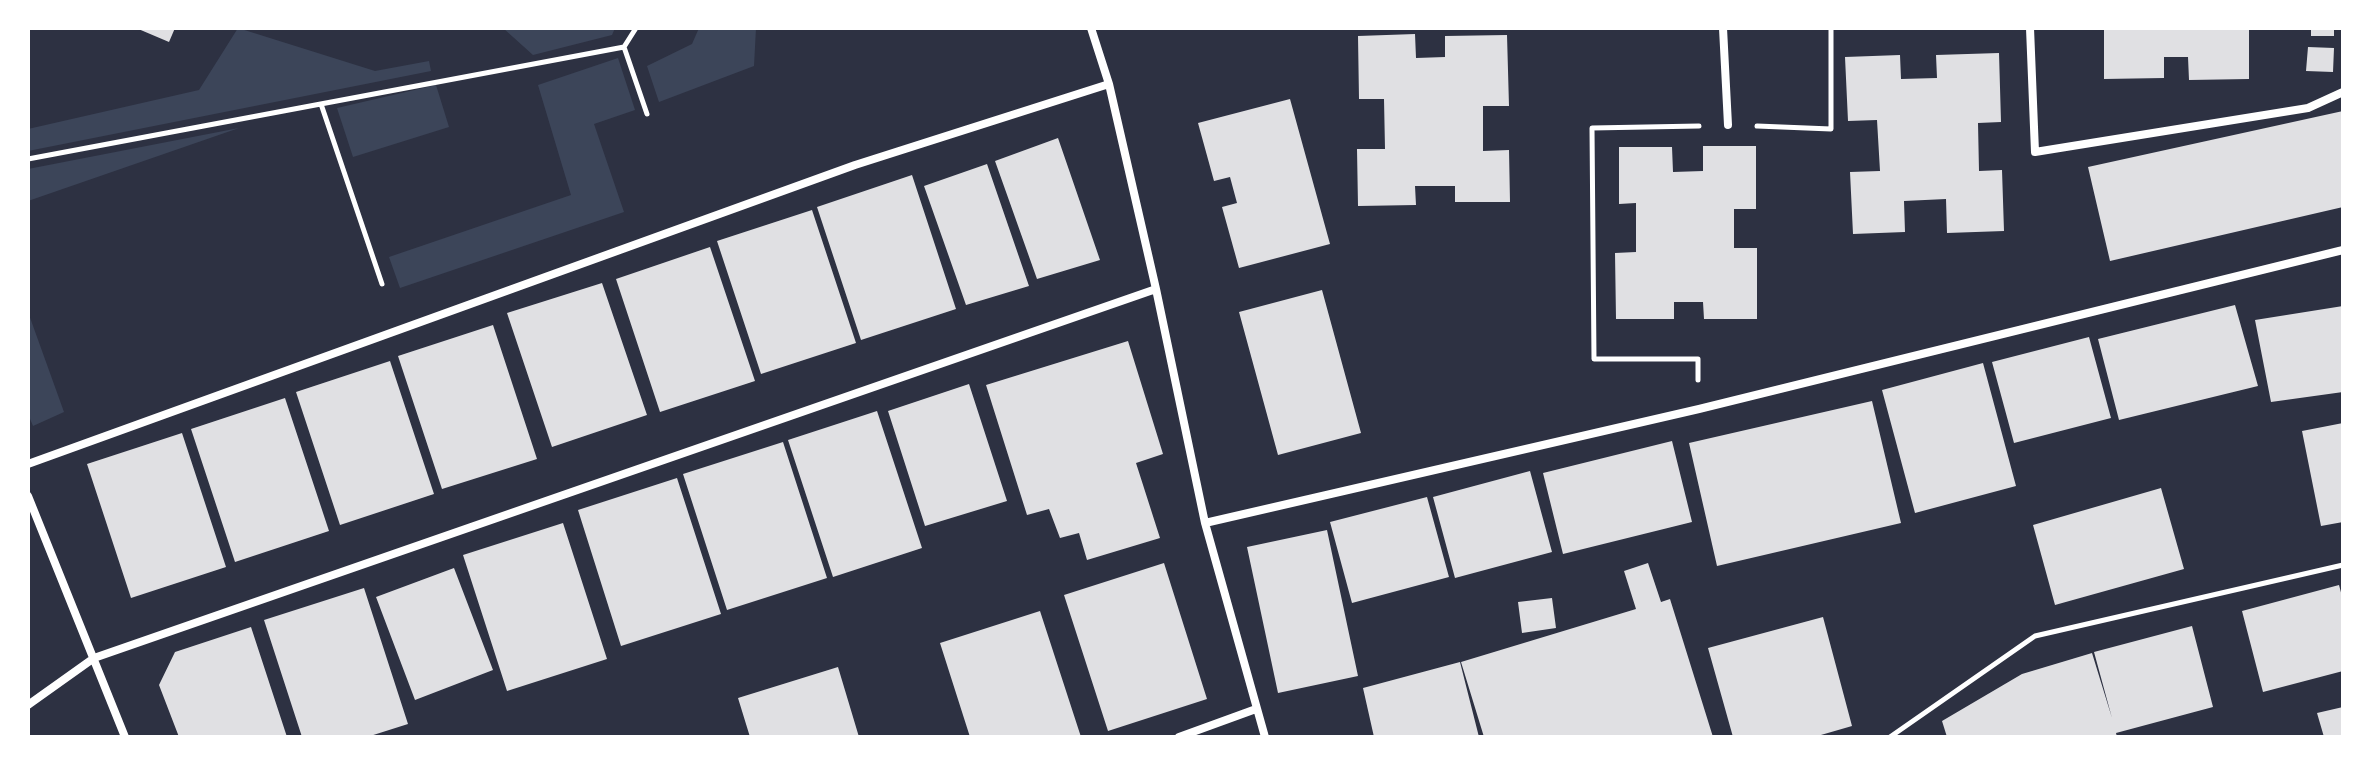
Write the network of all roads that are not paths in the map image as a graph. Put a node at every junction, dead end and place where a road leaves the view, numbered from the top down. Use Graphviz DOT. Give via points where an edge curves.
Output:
graph roads {
  1 [pos="1091,28"];
  2 [pos="1723,28"];
  3 [pos="2030,28"];
  4 [pos="1109,84"];
  5 [pos="2343,92"];
  6 [pos="1728,125"];
  7 [pos="2343,250"];
  8 [pos="1156,289"];
  9 [pos="28,464"];
  10 [pos="28,496"];
  11 [pos="1205,523"];
  12 [pos="94,658"];
  13 [pos="28,705"];
  14 [pos="1256,709"];
  15 [pos="125,737"];
  16 [pos="1179,737"];
  17 [pos="1265,737"];
  1 -- 4 [label="street"];
  2 -- 6 [label="street"];
  3 -- 5 [label="street" via="2035,152 2308,108"];
  4 -- 8 [label="street"];
  4 -- 9 [label="street" via="855,165"];
  7 -- 11 [label="street" via="1699,409"];
  8 -- 11 [label="street"];
  8 -- 12 [label="street"];
  10 -- 12 [label="street"];
  11 -- 14 [label="street"];
  12 -- 13 [label="street"];
  12 -- 15 [label="street"];
  14 -- 16 [label="street"];
  14 -- 17 [label="street"];
}
